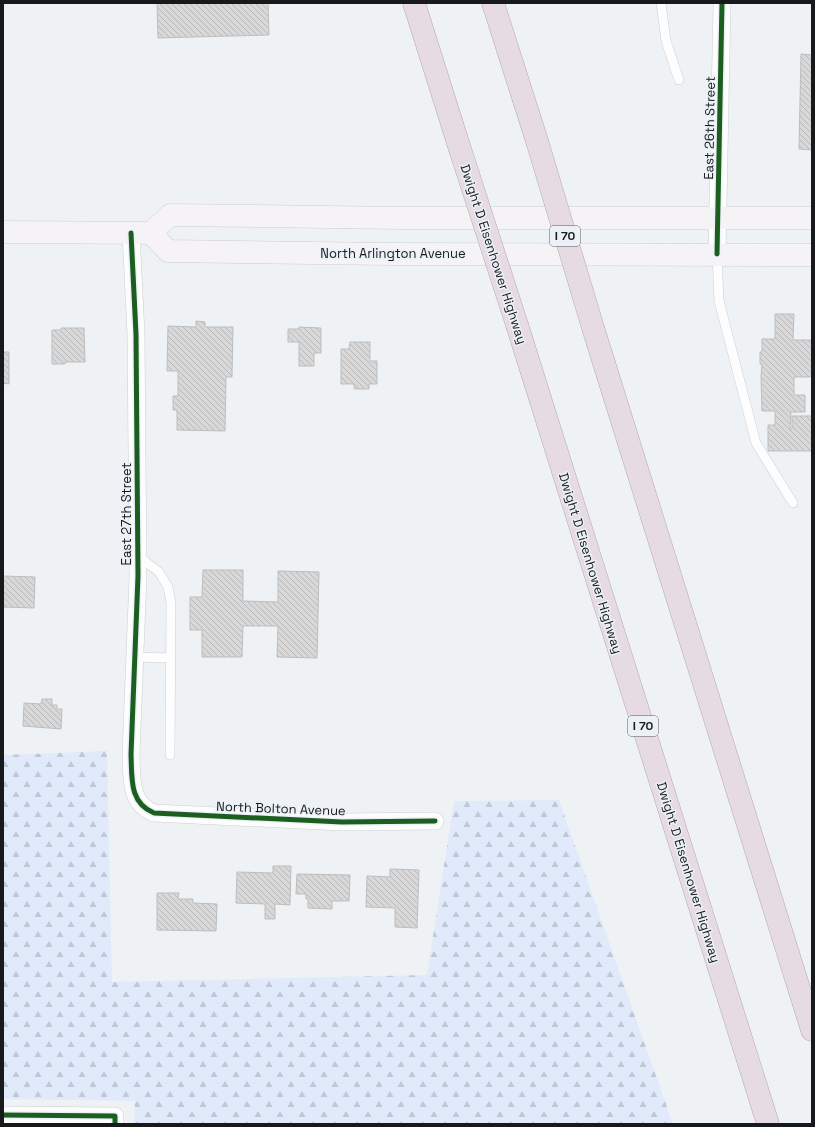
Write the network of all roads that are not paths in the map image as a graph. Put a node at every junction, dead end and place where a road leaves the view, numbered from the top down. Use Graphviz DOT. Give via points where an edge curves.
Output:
graph roads {
  1 [pos="414,3"];
  2 [pos="493,3"];
  3 [pos="661,3"];
  4 [pos="722,3"];
  5 [pos="679,80"];
  6 [pos="718,218"];
  7 [pos="812,218"];
  8 [pos="3,232"];
  9 [pos="141,233"];
  10 [pos="717,254"];
  11 [pos="812,255"];
  12 [pos="793,503"];
  13 [pos="137,554"];
  14 [pos="135,657"];
  15 [pos="170,658"];
  16 [pos="170,755"];
  17 [pos="135,795"];
  18 [pos="435,822"];
  19 [pos="812,1030"];
  20 [pos="3,1115"];
  21 [pos="115,1120"];
  22 [pos="768,1124"];
  1 -- 22 [label="highway, Dwight D Eisenhower Highway / I 70, bridge"];
  2 -- 19 [label="highway, I 70, bridge"];
  3 -- 5 [label="lane" via="666,41"];
  4 -- 6 [label="street, East 26th Street"];
  6 -- 7 [label="main road"];
  6 -- 9 [label="main road" via="170,215"];
  6 -- 10 [label="street, East 26th Street"];
  8 -- 9 [label="main road"];
  9 -- 10 [label="main road, North Arlington Avenue" via="168,252"];
  9 -- 13 [label="street, East 27th Street" via="136,334"];
  10 -- 11 [label="main road, North Arlington Avenue"];
  10 -- 12 [label="lane" via="719,301 756,443"];
  13 -- 14 [label="street, East 27th Street"];
  13 -- 15 [label="lane" via="159,572 168,587"];
  14 -- 15 [label="lane"];
  14 -- 17 [label="street, East 27th Street" via="131,754"];
  15 -- 16 [label="lane"];
  17 -- 18 [label="street, North Bolton Avenue" via="146,810 154,813 342,822"];
  20 -- 21 [label="street"];
}
